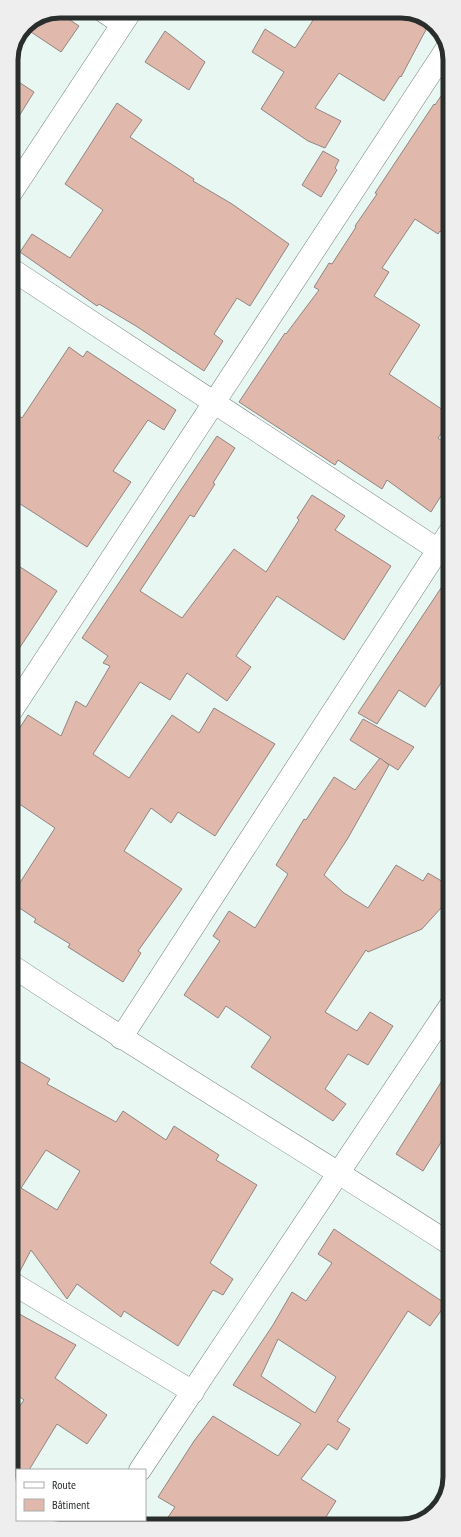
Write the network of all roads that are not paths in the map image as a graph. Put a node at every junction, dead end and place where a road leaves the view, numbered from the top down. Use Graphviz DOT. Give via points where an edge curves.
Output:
graph roads {
  1 [pos="125,18"];
  2 [pos="442,55"];
  3 [pos="18,182"];
  4 [pos="18,274"];
  5 [pos="213,402"];
  6 [pos="443,544"];
  7 [pos="443,551"];
  8 [pos="18,701"];
  9 [pos="18,970"];
  10 [pos="443,1017"];
  11 [pos="121,1038"];
  12 [pos="339,1173"];
  13 [pos="443,1240"];
  14 [pos="18,1286"];
  15 [pos="193,1392"];
  16 [pos="141,1469"];
  1 -- 3 [label="street"];
  2 -- 5 [label="street"];
  4 -- 5 [label="street"];
  5 -- 6 [label="street"];
  5 -- 8 [label="street"];
  7 -- 11 [label="street"];
  9 -- 11 [label="street"];
  10 -- 12 [label="street"];
  11 -- 12 [label="street"];
  12 -- 13 [label="street"];
  12 -- 15 [label="street"];
  14 -- 15 [label="street"];
  15 -- 16 [label="street"];
}
